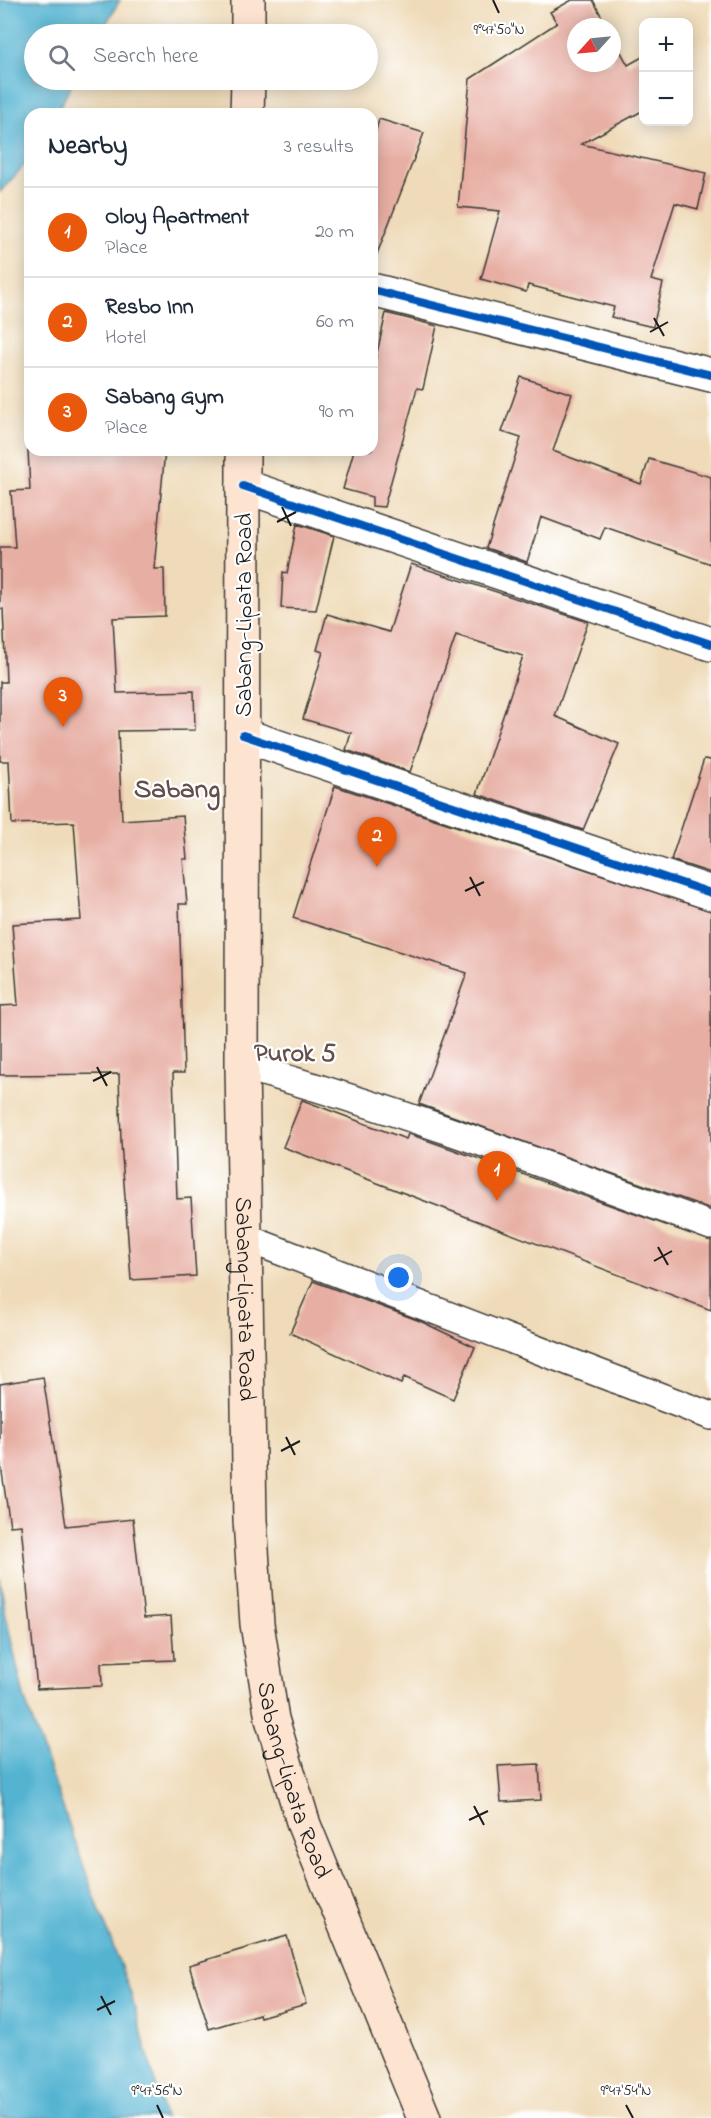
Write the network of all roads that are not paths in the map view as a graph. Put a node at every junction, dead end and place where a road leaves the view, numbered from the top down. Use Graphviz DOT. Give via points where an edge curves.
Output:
graph roads {
  1 [pos="248,90"];
  2 [pos="247,108"];
  3 [pos="378,292"];
  4 [pos="711,375"];
  5 [pos="243,456"];
  6 [pos="243,486"];
  7 [pos="711,644"];
  8 [pos="243,735"];
  9 [pos="711,893"];
  10 [pos="242,1066"];
  11 [pos="711,1226"];
  12 [pos="246,1238"];
  13 [pos="711,1416"];
  14 [pos="424,2118"];
  1 -- 2 [label="main road"];
  3 -- 4 [label="street"];
  5 -- 6 [label="main road, Sabang-Lipata Road"];
  6 -- 7 [label="street"];
  6 -- 8 [label="main road, Sabang-Lipata Road"];
  8 -- 9 [label="street"];
  8 -- 10 [label="main road, Sabang-Lipata Road"];
  10 -- 11 [label="lane" via="501,1148"];
  10 -- 12 [label="main road, Sabang-Lipata Road"];
  12 -- 13 [label="lane"];
  12 -- 14 [label="main road, Sabang-Lipata Road" via="250,1520 256,1624 272,1719 304,1826"];
}
